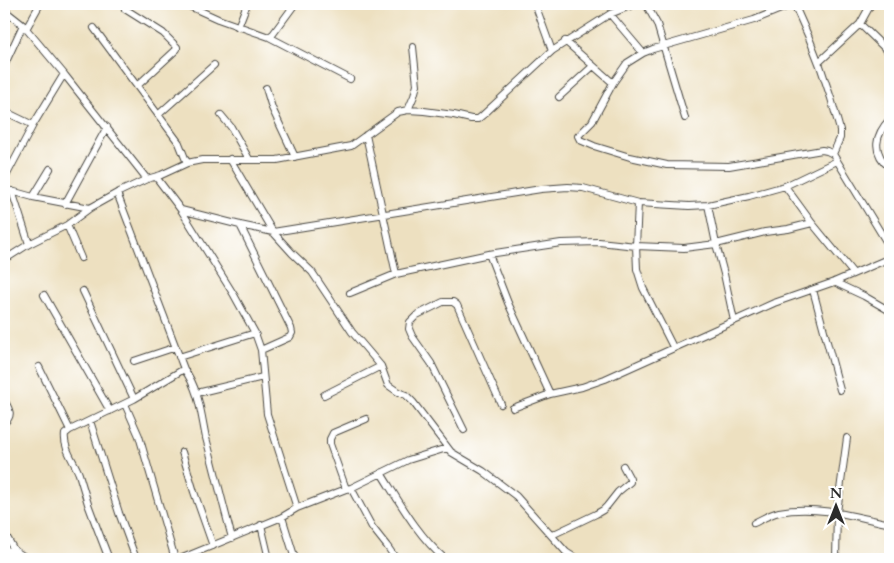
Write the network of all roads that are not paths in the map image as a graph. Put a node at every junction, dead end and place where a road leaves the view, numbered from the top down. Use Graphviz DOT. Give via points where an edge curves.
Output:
graph roads {
  1 [pos="40,4"];
  2 [pos="185,4"];
  3 [pos="247,4"];
  4 [pos="295,4"];
  5 [pos="535,4"];
  6 [pos="635,4"];
  7 [pos="646,4"];
  8 [pos="794,4"];
  9 [pos="871,4"];
  10 [pos="125,9"];
  11 [pos="4,10"];
  12 [pos="610,14"];
  13 [pos="860,24"];
  14 [pos="238,26"];
  15 [pos="24,27"];
  16 [pos="94,28"];
  17 [pos="269,37"];
  18 [pos="565,41"];
  19 [pos="664,46"];
  20 [pos="413,47"];
  21 [pos="552,51"];
  22 [pos="643,53"];
  23 [pos="890,53"];
  24 [pos="819,62"];
  25 [pos="214,65"];
  26 [pos="4,66"];
  27 [pos="593,66"];
  28 [pos="64,74"];
  29 [pos="350,79"];
  30 [pos="613,83"];
  31 [pos="137,86"];
  32 [pos="266,88"];
  33 [pos="559,97"];
  34 [pos="408,110"];
  35 [pos="4,111"];
  36 [pos="158,115"];
  37 [pos="221,115"];
  38 [pos="685,118"];
  39 [pos="890,118"];
  40 [pos="33,125"];
  41 [pos="107,128"];
  42 [pos="366,135"];
  43 [pos="833,154"];
  44 [pos="294,157"];
  45 [pos="230,160"];
  46 [pos="249,160"];
  47 [pos="837,161"];
  48 [pos="187,163"];
  49 [pos="50,168"];
  50 [pos="890,168"];
  51 [pos="156,177"];
  52 [pos="147,179"];
  53 [pos="4,180"];
  54 [pos="786,186"];
  55 [pos="4,189"];
  56 [pos="12,191"];
  57 [pos="117,193"];
  58 [pos="33,197"];
  59 [pos="638,203"];
  60 [pos="65,204"];
  61 [pos="708,205"];
  62 [pos="90,208"];
  63 [pos="181,210"];
  64 [pos="382,214"];
  65 [pos="812,223"];
  66 [pos="67,225"];
  67 [pos="240,225"];
  68 [pos="272,232"];
  69 [pos="29,244"];
  70 [pos="716,244"];
  71 [pos="636,246"];
  72 [pos="890,248"];
  73 [pos="489,254"];
  74 [pos="81,258"];
  75 [pos="890,258"];
  76 [pos="4,260"];
  77 [pos="853,273"];
  78 [pos="396,274"];
  79 [pos="834,282"];
  80 [pos="813,290"];
  81 [pos="83,291"];
  82 [pos="350,293"];
  83 [pos="44,295"];
  84 [pos="890,311"];
  85 [pos="734,321"];
  86 [pos="255,333"];
  87 [pos="176,347"];
  88 [pos="673,347"];
  89 [pos="261,350"];
  90 [pos="179,357"];
  91 [pos="134,361"];
  92 [pos="381,366"];
  93 [pos="39,367"];
  94 [pos="184,369"];
  95 [pos="264,377"];
  96 [pos="840,390"];
  97 [pos="197,393"];
  98 [pos="550,394"];
  99 [pos="324,395"];
  100 [pos="134,399"];
  101 [pos="4,400"];
  102 [pos="125,404"];
  103 [pos="501,404"];
  104 [pos="512,408"];
  105 [pos="110,411"];
  106 [pos="366,419"];
  107 [pos="90,420"];
  108 [pos="4,424"];
  109 [pos="70,430"];
  110 [pos="464,430"];
  111 [pos="847,438"];
  112 [pos="447,448"];
  113 [pos="182,452"];
  114 [pos="623,466"];
  115 [pos="381,473"];
  116 [pos="348,488"];
  117 [pos="297,508"];
  118 [pos="837,512"];
  119 [pos="282,517"];
  120 [pos="754,523"];
  121 [pos="890,524"];
  122 [pos="261,525"];
  123 [pos="4,532"];
  124 [pos="552,536"];
  125 [pos="232,538"];
  126 [pos="213,546"];
  127 [pos="4,550"];
  128 [pos="21,554"];
  129 [pos="28,559"];
  130 [pos="109,559"];
  131 [pos="136,559"];
  132 [pos="175,559"];
  133 [pos="180,559"];
  134 [pos="269,559"];
  135 [pos="295,559"];
  136 [pos="396,559"];
  137 [pos="445,559"];
  138 [pos="578,559"];
  139 [pos="836,559"];
  1 -- 15 [label="street"];
  2 -- 14 [label="street"];
  3 -- 14 [label="street"];
  4 -- 17 [label="street"];
  5 -- 21 [label="street"];
  6 -- 12 [label="street"];
  7 -- 19 [label="street"];
  8 -- 19 [label="street" via="754,20"];
  8 -- 24 [label="street"];
  9 -- 13 [label="street"];
  10 -- 31 [label="street" via="163,33 177,47"];
  11 -- 15 [label="street"];
  12 -- 18 [label="street"];
  12 -- 22 [label="street"];
  13 -- 23 [label="street"];
  13 -- 24 [label="street"];
  14 -- 17 [label="street"];
  15 -- 26 [label="street"];
  15 -- 28 [label="street"];
  16 -- 31 [label="street"];
  17 -- 29 [label="street"];
  18 -- 21 [label="street"];
  18 -- 27 [label="street"];
  19 -- 22 [label="street"];
  19 -- 38 [label="street"];
  20 -- 34 [label="street" via="417,85"];
  21 -- 34 [label="street" via="478,119"];
  22 -- 30 [label="street" via="627,63"];
  24 -- 43 [label="street" via="840,130"];
  25 -- 36 [label="street"];
  27 -- 30 [label="street"];
  27 -- 33 [label="street"];
  28 -- 40 [label="street"];
  28 -- 41 [label="street"];
  30 -- 43 [label="street" via="592,122 578,136 580,140 630,157 667,165 728,166 822,150"];
  31 -- 36 [label="street"];
  32 -- 44 [label="street"];
  34 -- 42 [label="street" via="398,112"];
  35 -- 40 [label="street"];
  36 -- 48 [label="street" via="179,143"];
  37 -- 46 [label="street"];
  39 -- 50 [label="street" via="880,131 878,146 879,156"];
  40 -- 53 [label="street"];
  41 -- 52 [label="street"];
  41 -- 60 [label="street"];
  42 -- 44 [label="street" via="352,146"];
  42 -- 64 [label="street"];
  43 -- 47 [label="street"];
  44 -- 46 [label="street"];
  45 -- 46 [label="street"];
  45 -- 48 [label="street"];
  45 -- 68 [label="street"];
  47 -- 54 [label="street"];
  47 -- 72 [label="street"];
  48 -- 51 [label="street"];
  49 -- 58 [label="street"];
  51 -- 52 [label="street"];
  51 -- 63 [label="street"];
  52 -- 57 [label="street"];
  54 -- 61 [label="street"];
  54 -- 65 [label="street"];
  55 -- 56 [label="street"];
  56 -- 58 [label="street"];
  56 -- 69 [label="street"];
  57 -- 62 [label="street"];
  57 -- 87 [label="street"];
  58 -- 60 [label="street"];
  59 -- 61 [label="street"];
  59 -- 64 [label="street" via="568,187"];
  59 -- 71 [label="street"];
  60 -- 62 [label="street"];
  61 -- 70 [label="street"];
  62 -- 66 [label="street"];
  63 -- 67 [label="street"];
  63 -- 86 [label="street"];
  64 -- 68 [label="street"];
  64 -- 78 [label="street"];
  65 -- 70 [label="street"];
  65 -- 77 [label="street"];
  66 -- 69 [label="street"];
  66 -- 74 [label="street"];
  67 -- 68 [label="street"];
  67 -- 89 [label="street" via="291,328 290,337"];
  68 -- 92 [label="street" via="312,272 348,326"];
  69 -- 76 [label="street"];
  70 -- 71 [label="street" via="684,248"];
  70 -- 85 [label="street"];
  71 -- 73 [label="street" via="599,242 560,243"];
  71 -- 88 [label="street" via="637,269"];
  73 -- 78 [label="street"];
  73 -- 98 [label="street"];
  75 -- 77 [label="street"];
  77 -- 79 [label="street"];
  78 -- 82 [label="street"];
  79 -- 80 [label="street"];
  79 -- 84 [label="street"];
  80 -- 85 [label="street"];
  80 -- 96 [label="street"];
  81 -- 100 [label="street"];
  83 -- 105 [label="street"];
  85 -- 88 [label="street"];
  86 -- 89 [label="street"];
  86 -- 90 [label="street"];
  87 -- 90 [label="street"];
  87 -- 91 [label="street"];
  88 -- 98 [label="street" via="604,379"];
  89 -- 95 [label="street"];
  90 -- 94 [label="street"];
  92 -- 99 [label="street"];
  92 -- 112 [label="street" via="388,385 413,402"];
  93 -- 109 [label="street"];
  94 -- 97 [label="street"];
  94 -- 100 [label="street"];
  95 -- 97 [label="street"];
  95 -- 117 [label="street" via="267,414"];
  97 -- 125 [label="street"];
  98 -- 104 [label="street"];
  100 -- 102 [label="street"];
  101 -- 108 [label="street" via="10,413"];
  102 -- 105 [label="street"];
  102 -- 132 [label="street" via="139,436"];
  103 -- 110 [label="street" via="457,305 443,302 418,315 410,322 409,329 431,363"];
  105 -- 107 [label="street"];
  106 -- 116 [label="street" via="333,434 330,439"];
  107 -- 109 [label="street"];
  107 -- 131 [label="street"];
  109 -- 130 [label="street" via="64,440"];
  111 -- 118 [label="street"];
  112 -- 115 [label="street" via="408,460"];
  112 -- 124 [label="street" via="516,496"];
  113 -- 126 [label="street"];
  114 -- 124 [label="street" via="630,482 607,506"];
  115 -- 116 [label="street"];
  115 -- 137 [label="street" via="423,536"];
  116 -- 117 [label="street"];
  116 -- 136 [label="street"];
  117 -- 119 [label="street"];
  118 -- 120 [label="street" via="778,512"];
  118 -- 121 [label="street"];
  118 -- 139 [label="street"];
  119 -- 122 [label="street"];
  119 -- 135 [label="street"];
  122 -- 125 [label="street"];
  122 -- 134 [label="street"];
  123 -- 128 [label="street" via="14,550"];
  124 -- 138 [label="street" via="566,552"];
  125 -- 126 [label="street"];
  126 -- 133 [label="street"];
  127 -- 128 [label="street"];
  128 -- 129 [label="street"];
}
